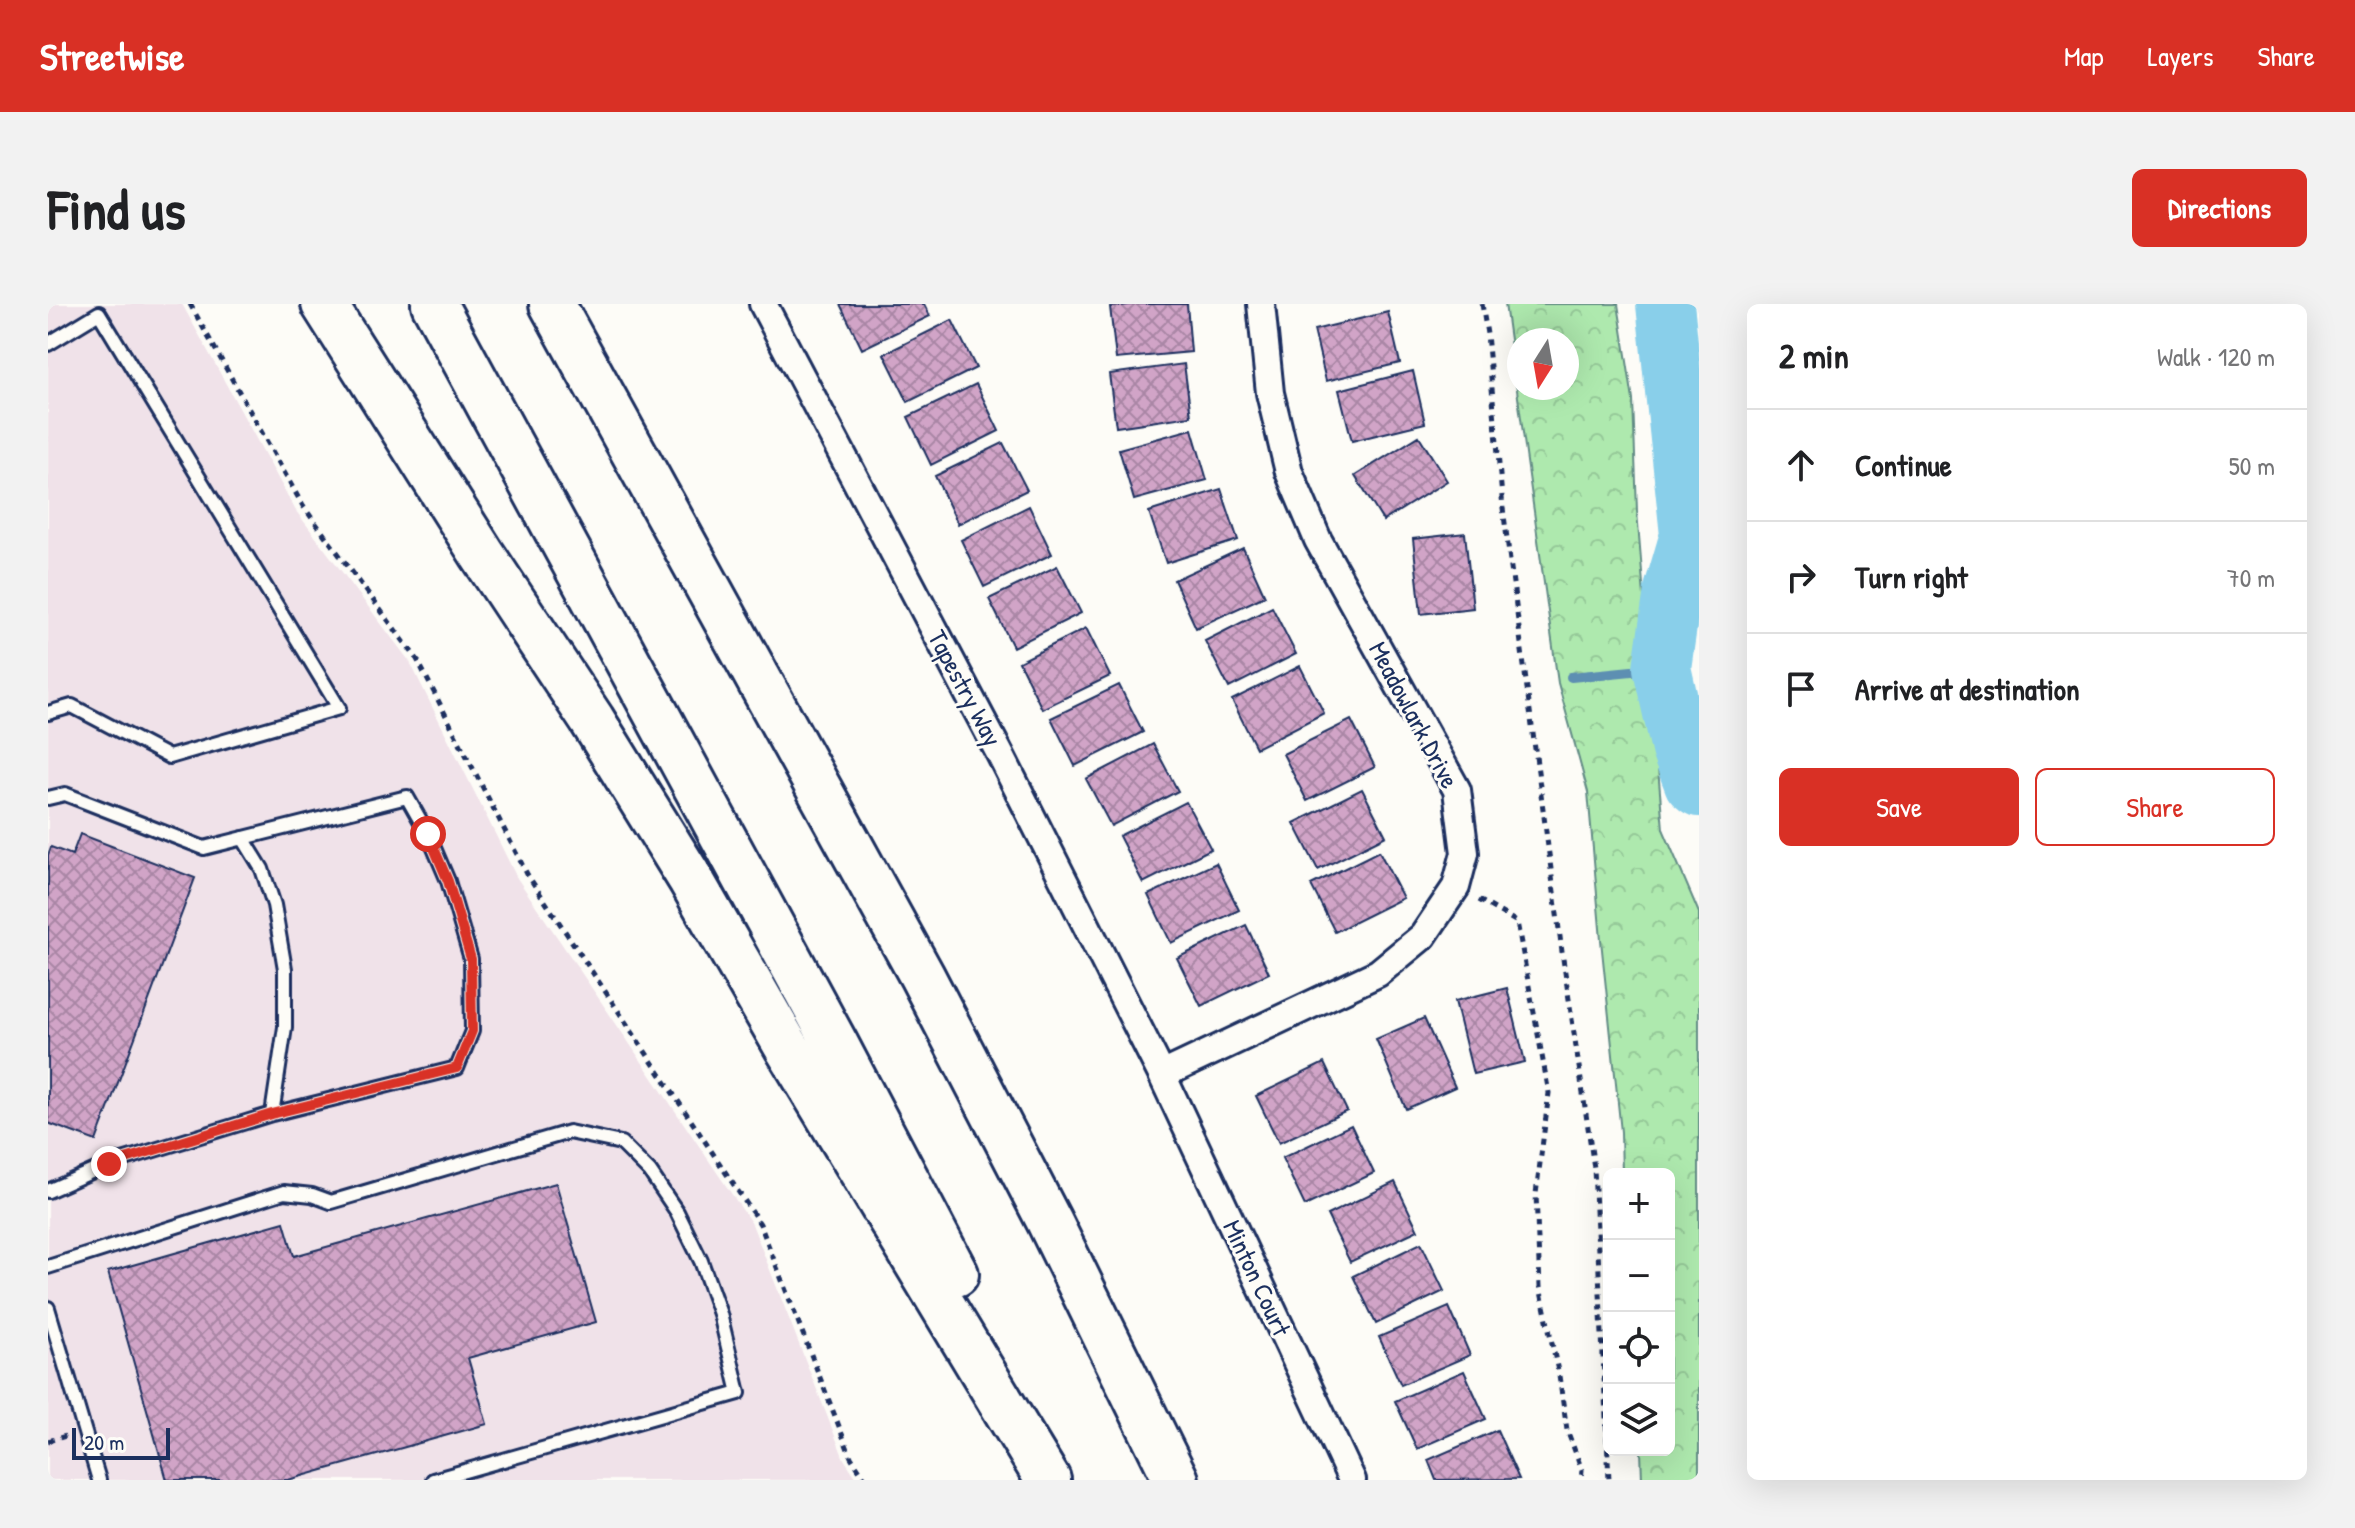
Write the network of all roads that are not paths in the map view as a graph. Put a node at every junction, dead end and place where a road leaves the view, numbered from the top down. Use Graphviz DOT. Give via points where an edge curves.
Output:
graph roads {
  1 [pos="324,304"];
  2 [pos="434,304"];
  3 [pos="552,304"];
  4 [pos="763,304"];
  5 [pos="1261,304"];
  6 [pos="48,344"];
  7 [pos="48,713"];
  8 [pos="48,798"];
  9 [pos="243,838"];
  10 [pos="1162,1075"];
  11 [pos="272,1114"];
  12 [pos="48,1191"];
  13 [pos="48,1267"];
  14 [pos="48,1308"];
  15 [pos="99,1480"];
  16 [pos="433,1480"];
  17 [pos="1048,1480"];
  18 [pos="1057,1480"];
  19 [pos="1176,1480"];
  20 [pos="1352,1480"];
  1 -- 17 [label="highway" via="658,827"];
  2 -- 18 [label="highway" via="836,1045"];
  3 -- 19 [label="highway" via="922,976"];
  4 -- 10 [label="street, Tapestry Way"];
  5 -- 10 [label="street, Meadowlark Drive" via="1270,393 1289,472 1318,540 1457,790 1465,853 1456,887 1423,936 1378,973"];
  6 -- 7 [label="lane" via="99,313 339,708 169,757 72,706"];
  8 -- 9 [label="lane" via="65,794 204,848"];
  9 -- 11 [label="lane" via="262,869 274,905 285,969 285,1027"];
  9 -- 11 [label="lane" via="407,797 448,881 471,959 472,1031 457,1068"];
  10 -- 20 [label="street, Minton Court"];
  11 -- 12 [label="lane" via="109,1164"];
  13 -- 16 [label="lane" via="284,1192 331,1202 569,1132 621,1143 650,1172 701,1261 739,1393"];
  14 -- 15 [label="lane"];
}
